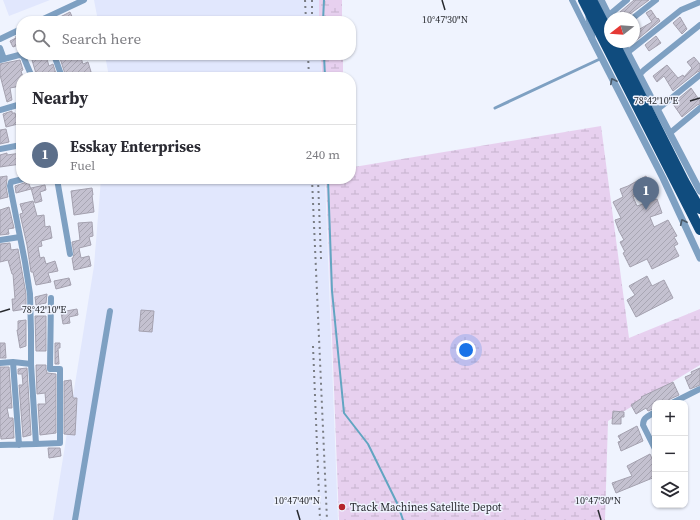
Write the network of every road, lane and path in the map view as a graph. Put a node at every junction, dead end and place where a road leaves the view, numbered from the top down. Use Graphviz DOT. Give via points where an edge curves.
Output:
graph roads {
  1 [pos="84,0"];
  2 [pos="572,0"];
  3 [pos="583,0"];
  4 [pos="592,0"];
  5 [pos="601,0"];
  6 [pos="627,0"];
  7 [pos="656,0"];
  8 [pos="700,2"];
  9 [pos="588,11"];
  10 [pos="607,12"];
  11 [pos="614,12"];
  12 [pos="640,13"];
  13 [pos="50,16"];
  14 [pos="604,23"];
  15 [pos="700,25"];
  16 [pos="16,31"];
  17 [pos="0,39"];
  18 [pos="592,40"];
  19 [pos="0,48"];
  20 [pos="617,48"];
  21 [pos="625,48"];
  22 [pos="627,53"];
  23 [pos="16,56"];
  24 [pos="602,58"];
  25 [pos="2,60"];
  26 [pos="25,60"];
  27 [pos="56,60"];
  28 [pos="30,72"];
  29 [pos="60,72"];
  30 [pos="640,74"];
  31 [pos="700,75"];
  32 [pos="16,105"];
  33 [pos="495,108"];
  34 [pos="700,108"];
  35 [pos="658,109"];
  36 [pos="0,110"];
  37 [pos="670,133"];
  38 [pos="16,146"];
  39 [pos="0,149"];
  40 [pos="16,181"];
  41 [pos="59,184"];
  42 [pos="700,191"];
  43 [pos="700,209"];
  44 [pos="700,230"];
  45 [pos="20,237"];
  46 [pos="0,240"];
  47 [pos="70,254"];
  48 [pos="700,258"];
  49 [pos="51,298"];
  50 [pos="110,310"];
  51 [pos="13,362"];
  52 [pos="0,363"];
  53 [pos="31,364"];
  54 [pos="700,389"];
  55 [pos="678,400"];
  56 [pos="652,414"];
  57 [pos="652,443"];
  58 [pos="36,444"];
  59 [pos="0,445"];
  60 [pos="20,445"];
  61 [pos="75,520"];
  1 -- 13 [label="street"];
  2 -- 18 [label="street"];
  3 -- 9 [label="highway"];
  4 -- 14 [label="highway"];
  5 -- 10 [label="street"];
  6 -- 11 [label="street"];
  7 -- 12 [label="street"];
  8 -- 22 [label="street" via="681,10"];
  9 -- 18 [label="street"];
  9 -- 44 [label="highway"];
  15 -- 30 [label="street"];
  16 -- 17 [label="street"];
  18 -- 24 [label="street"];
  19 -- 25 [label="street"];
  20 -- 43 [label="highway"];
  21 -- 22 [label="street"];
  22 -- 30 [label="street"];
  23 -- 25 [label="street"];
  24 -- 33 [label="lane"];
  48 -- 24 [label="street, one-way"];
  26 -- 28 [label="street"];
  27 -- 29 [label="street"];
  30 -- 35 [label="street"];
  31 -- 35 [label="street"];
  32 -- 36 [label="street"];
  34 -- 37 [label="street"];
  35 -- 37 [label="street"];
  37 -- 42 [label="street"];
  38 -- 39 [label="street"];
  40 -- 45 [label="street" via="11,182 10,186"];
  41 -- 47 [label="street"];
  45 -- 46 [label="street"];
  45 -- 53 [label="street" via="30,294"];
  49 -- 58 [label="street" via="50,369 60,369 60,443"];
  50 -- 61 [label="street"];
  51 -- 52 [label="street"];
  51 -- 53 [label="street"];
  51 -- 60 [label="street"];
  53 -- 58 [label="street"];
  54 -- 55 [label="street"];
  56 -- 57 [label="street" via="644,419 643,425"];
  58 -- 60 [label="street"];
  59 -- 60 [label="street"];
}
